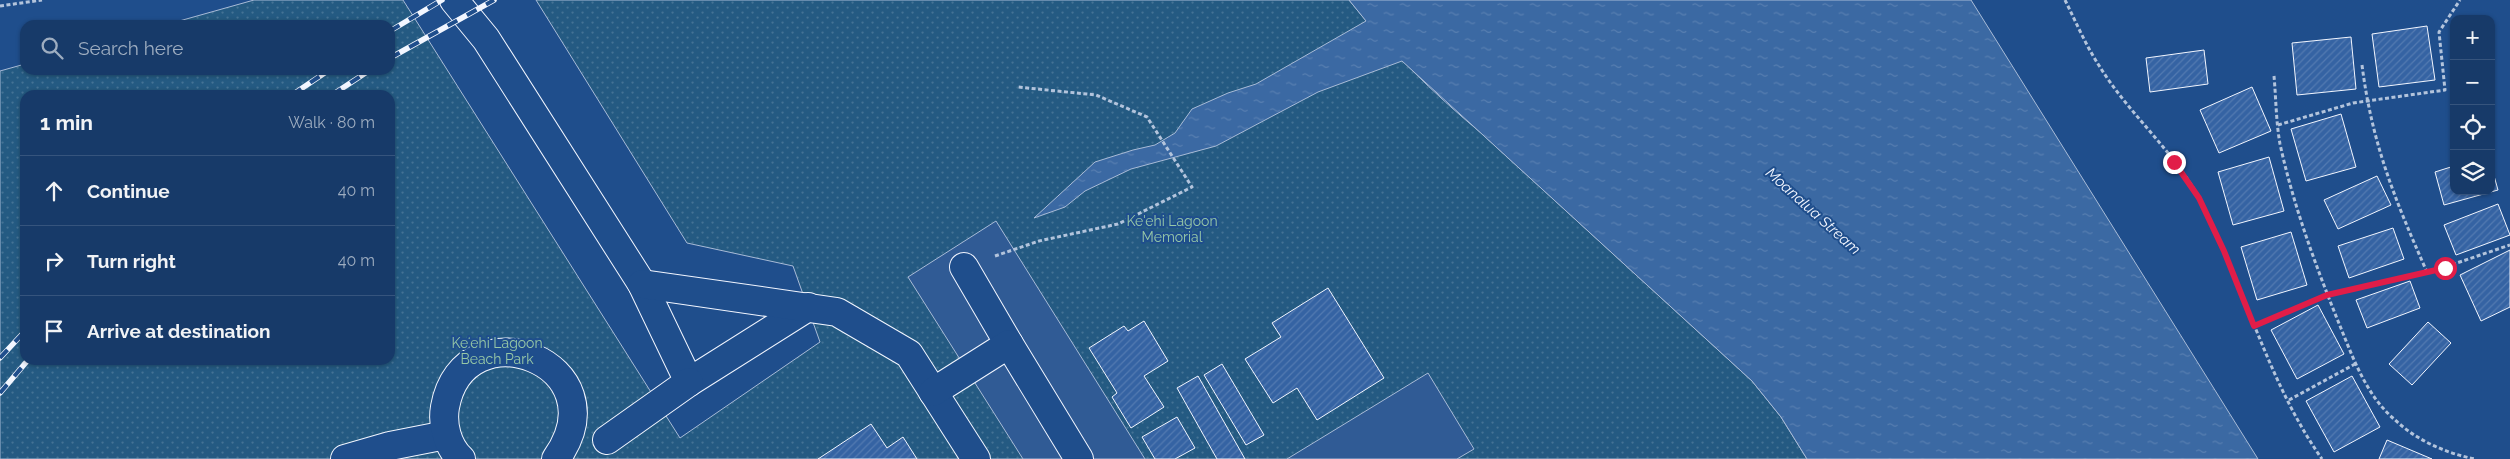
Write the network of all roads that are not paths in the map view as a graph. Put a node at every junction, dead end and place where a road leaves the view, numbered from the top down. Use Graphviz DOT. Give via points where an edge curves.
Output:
graph roads {
  1 [pos="454,0"];
  2 [pos="482,0"];
  3 [pos="486,39"];
  4 [pos="964,266"];
  5 [pos="642,284"];
  6 [pos="808,307"];
  7 [pos="1010,344"];
  8 [pos="689,382"];
  9 [pos="933,392"];
  10 [pos="572,422"];
  11 [pos="446,435"];
  12 [pos="610,449"];
  13 [pos="345,459"];
  14 [pos="461,459"];
  15 [pos="556,459"];
  16 [pos="976,459"];
  17 [pos="1079,459"];
  1 -- 3 [label="lane"];
  2 -- 3 [label="lane"];
  3 -- 5 [label="lane"];
  4 -- 7 [label="lane"];
  5 -- 6 [label="lane"];
  5 -- 8 [label="lane"];
  6 -- 8 [label="lane"];
  6 -- 9 [label="lane" via="837,312 909,354"];
  7 -- 9 [label="lane"];
  7 -- 17 [label="lane"];
  8 -- 12 [label="lane"];
  9 -- 16 [label="lane"];
  10 -- 11 [label="lane" via="571,401 564,382 550,366 533,356 512,352 492,354 468,366 457,376 447,394 444,414"];
  10 -- 12 [label="lane"];
  10 -- 15 [label="lane" via="567,443"];
  11 -- 13 [label="lane"];
  11 -- 14 [label="lane"];
}
